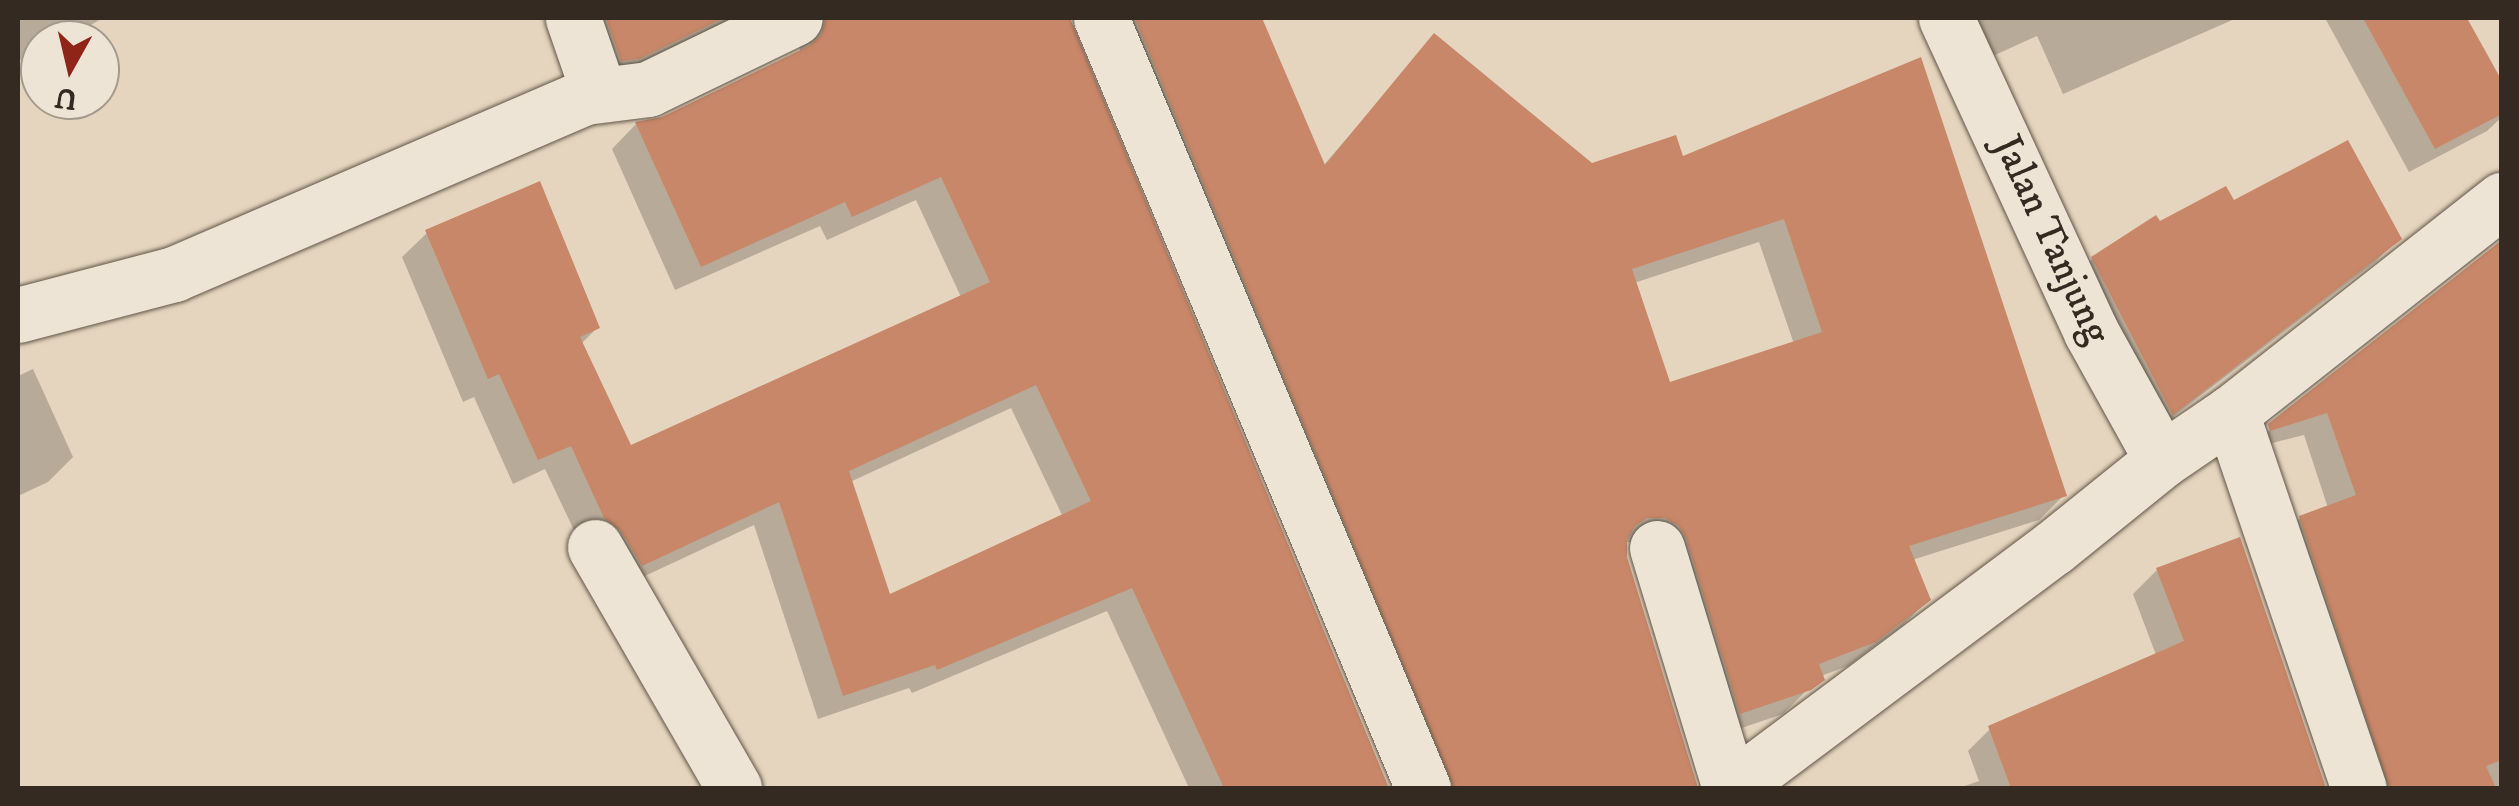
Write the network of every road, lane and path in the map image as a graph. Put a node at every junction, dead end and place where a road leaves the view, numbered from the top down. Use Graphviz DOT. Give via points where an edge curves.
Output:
graph roads {
  1 [pos="573,18"];
  2 [pos="795,18"];
  3 [pos="1101,18"];
  4 [pos="1946,18"];
  5 [pos="585,97"];
  6 [pos="2502,200"];
  7 [pos="18,315"];
  8 [pos="2231,413"];
  9 [pos="2162,460"];
  10 [pos="595,548"];
  11 [pos="1657,548"];
  12 [pos="734,788"];
  13 [pos="1424,788"];
  14 [pos="1731,788"];
  15 [pos="2359,788"];
  1 -- 5 [label="street" via="594,79"];
  2 -- 5 [label="street" via="648,89"];
  3 -- 13 [label="street"];
  4 -- 9 [label="street, Jalan Tanjung" via="2091,332"];
  5 -- 7 [label="street" via="174,274"];
  6 -- 8 [label="street"];
  8 -- 9 [label="street"];
  8 -- 15 [label="street"];
  9 -- 14 [label="street"];
  10 -- 12 [label="street"];
  11 -- 14 [label="street"];
}
